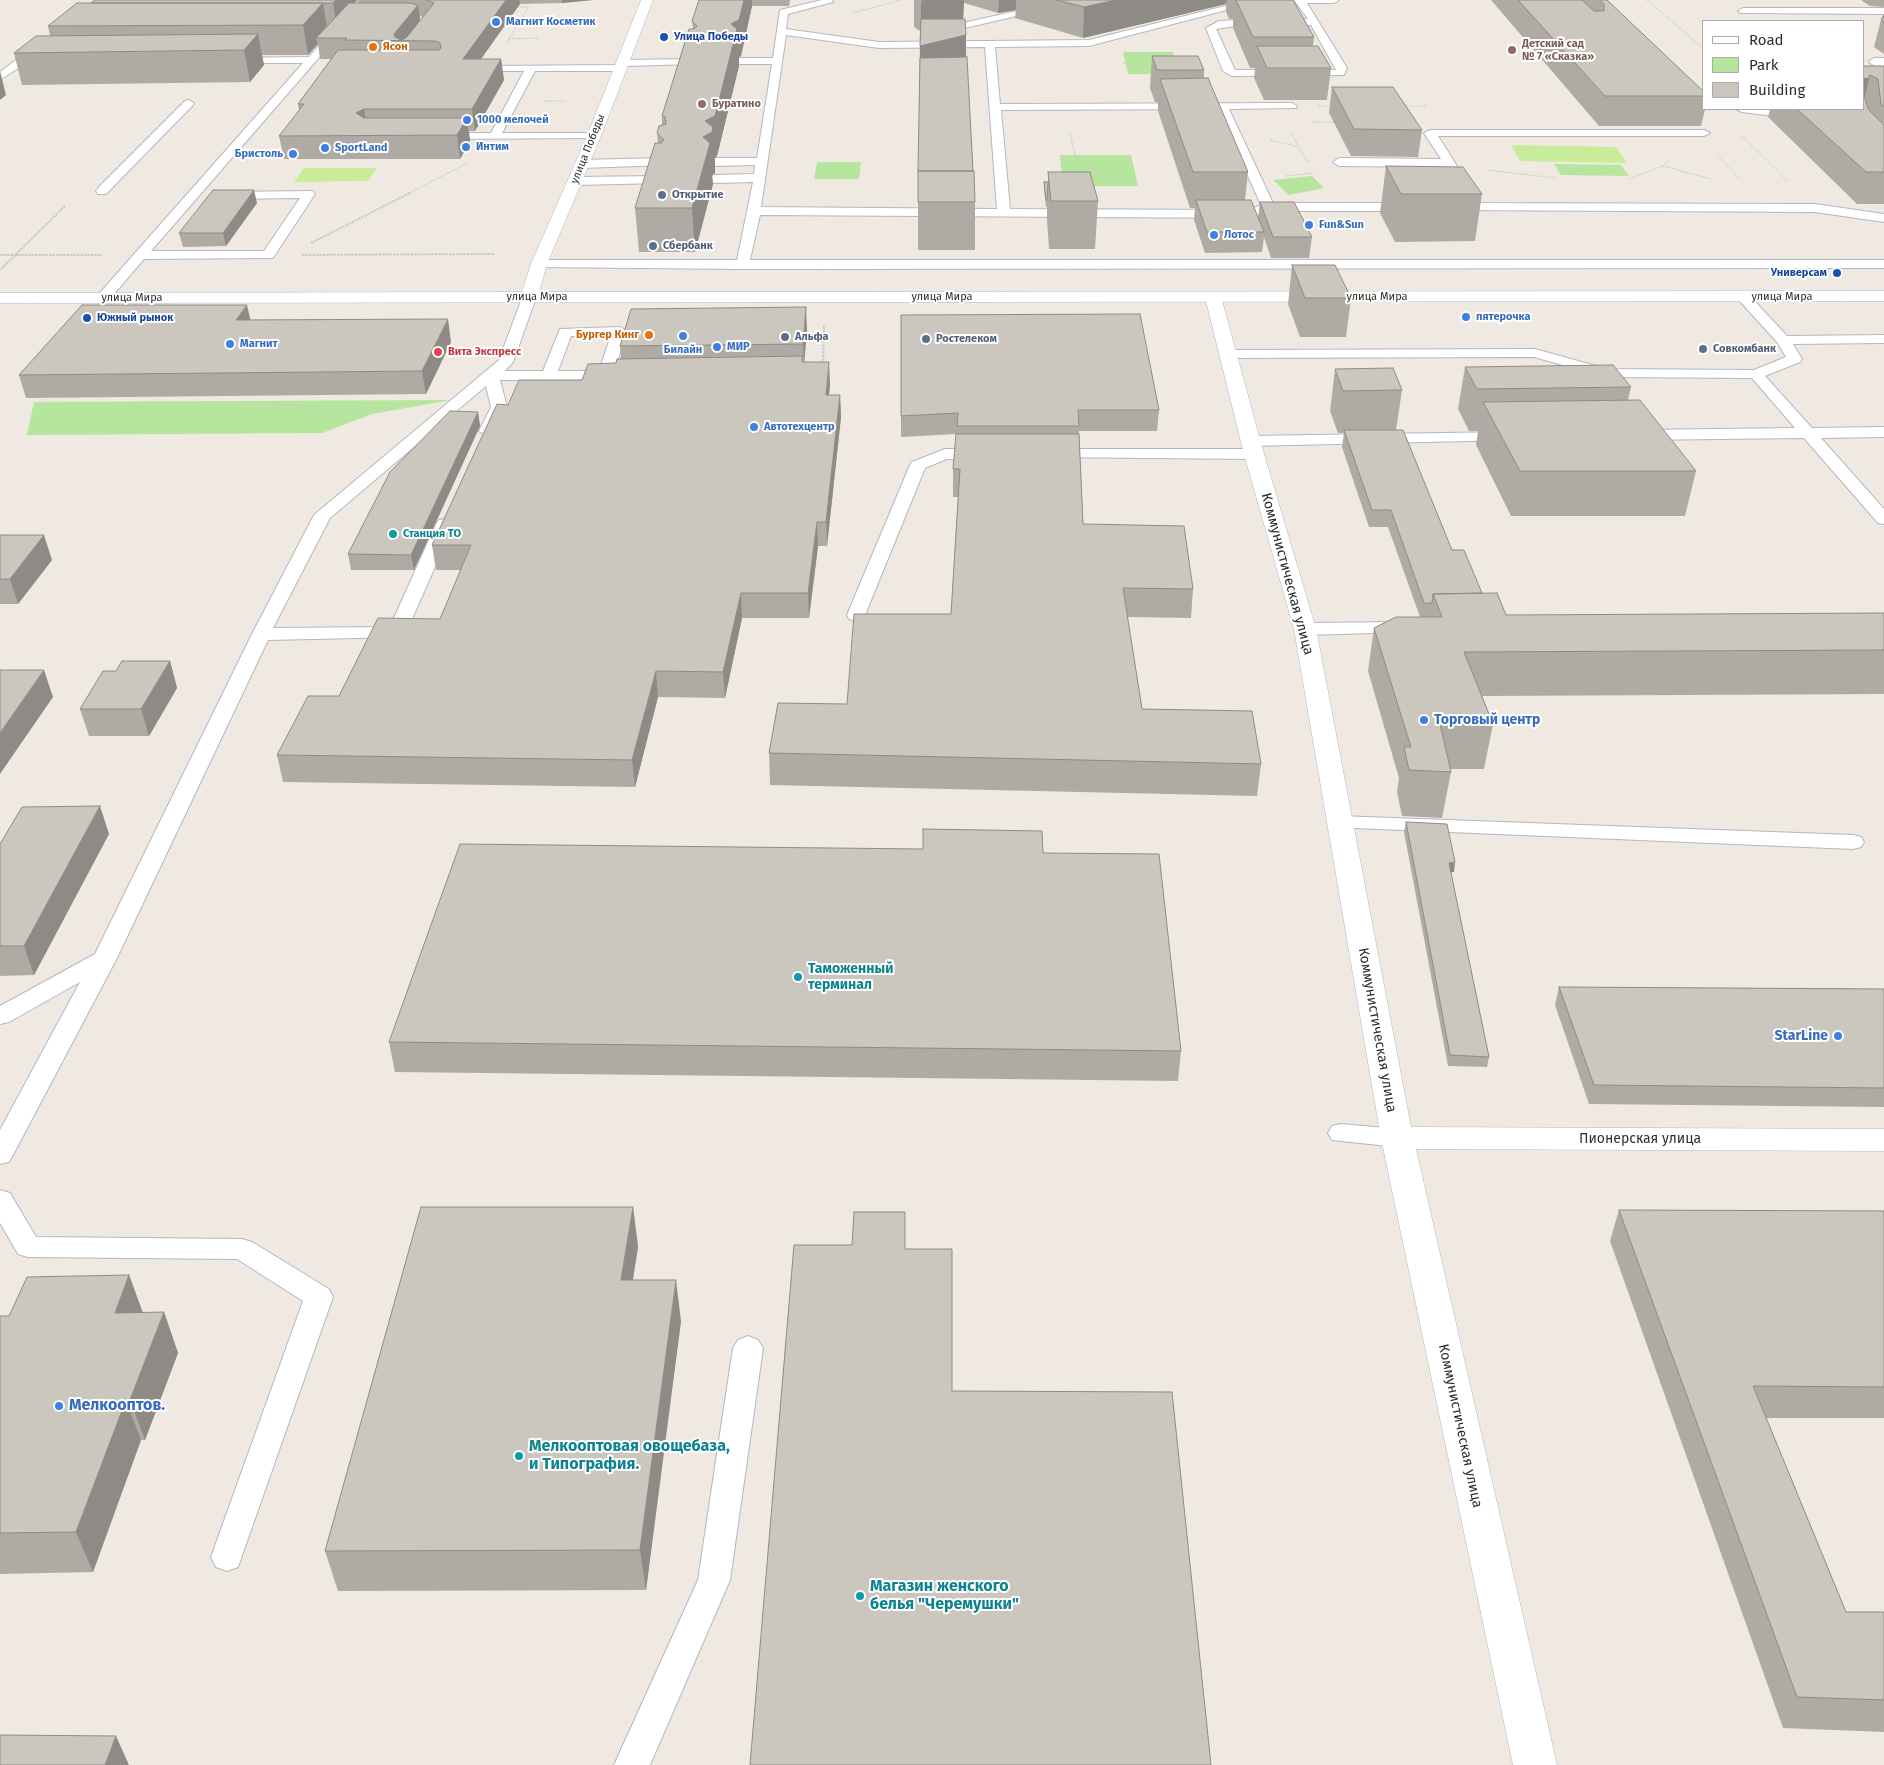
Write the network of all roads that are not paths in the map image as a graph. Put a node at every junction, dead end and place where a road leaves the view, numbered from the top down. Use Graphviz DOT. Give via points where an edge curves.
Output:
graph roads {
  1 [pos="364,0"];
  2 [pos="647,0"];
  3 [pos="827,0"];
  4 [pos="1080,0"];
  5 [pos="1260,0"];
  6 [pos="1300,0"];
  7 [pos="1334,0"];
  8 [pos="1884,11"];
  9 [pos="348,18"];
  10 [pos="366,18"];
  11 [pos="1755,20"];
  12 [pos="1315,22"];
  13 [pos="1245,23"];
  14 [pos="1265,23"];
  15 [pos="780,31"];
  16 [pos="990,44"];
  17 [pos="880,45"];
  18 [pos="742,50"];
  19 [pos="779,55"];
  20 [pos="627,58"];
  21 [pos="224,60"];
  22 [pos="59,61"];
  23 [pos="1884,61"];
  24 [pos="693,62"];
  25 [pos="740,62"];
  26 [pos="311,64"];
  27 [pos="490,68"];
  28 [pos="530,68"];
  29 [pos="1884,68"];
  30 [pos="0,77"];
  31 [pos="189,103"];
  32 [pos="1222,106"];
  33 [pos="1292,106"];
  34 [pos="995,107"];
  35 [pos="1750,110"];
  36 [pos="1808,117"];
  37 [pos="1704,133"];
  38 [pos="427,136"];
  39 [pos="495,136"];
  40 [pos="594,136"];
  41 [pos="761,161"];
  42 [pos="663,162"];
  43 [pos="716,162"];
  44 [pos="1339,162"];
  45 [pos="1449,162"];
  46 [pos="582,164"];
  47 [pos="758,178"];
  48 [pos="714,179"];
  49 [pos="660,180"];
  50 [pos="575,181"];
  51 [pos="102,191"];
  52 [pos="192,195"];
  53 [pos="1268,207"];
  54 [pos="1420,207"];
  55 [pos="1438,207"];
  56 [pos="1475,207"];
  57 [pos="754,211"];
  58 [pos="1004,213"];
  59 [pos="1884,218"];
  60 [pos="141,255"];
  61 [pos="539,264"];
  62 [pos="1884,264"];
  63 [pos="742,265"];
  64 [pos="1884,296"];
  65 [pos="1213,297"];
  66 [pos="1743,297"];
  67 [pos="0,298"];
  68 [pos="103,298"];
  69 [pos="529,298"];
  70 [pos="1884,339"];
  71 [pos="1783,340"];
  72 [pos="1227,354"];
  73 [pos="1756,374"];
  74 [pos="491,375"];
  75 [pos="605,376"];
  76 [pos="625,376"];
  77 [pos="548,377"];
  78 [pos="1884,432"];
  79 [pos="1808,433"];
  80 [pos="1619,436"];
  81 [pos="1519,437"];
  82 [pos="1252,447"];
  83 [pos="479,448"];
  84 [pos="1005,454"];
  85 [pos="1035,454"];
  86 [pos="452,509"];
  87 [pos="1884,519"];
  88 [pos="856,615"];
  89 [pos="1425,628"];
  90 [pos="1305,629"];
  91 [pos="261,634"];
  92 [pos="1339,822"];
  93 [pos="1853,842"];
  94 [pos="105,958"];
  95 [pos="0,1016"];
  96 [pos="1341,1133"];
  97 [pos="1396,1138"];
  98 [pos="1884,1140"];
  99 [pos="0,1155"];
  100 [pos="0,1200"];
  101 [pos="748,1348"];
  102 [pos="227,1557"];
  103 [pos="632,1765"];
  104 [pos="1535,1765"];
  1 -- 9 [label="lane"];
  2 -- 20 [label="main road, улица Победы"];
  3 -- 15 [label="lane" via="783,12"];
  4 -- 17 [label="lane"];
  5 -- 16 [label="lane" via="1089,43"];
  6 -- 7 [label="lane"];
  6 -- 12 [label="lane"];
  8 -- 11 [label="lane" via="1740,8"];
  9 -- 10 [label="lane"];
  9 -- 26 [label="lane" via="334,28"];
  12 -- 13 [label="lane" via="1342,68 1340,73 1232,74 1226,69 1211,28 1219,24"];
  12 -- 14 [label="lane"];
  15 -- 17 [label="lane"];
  15 -- 19 [label="lane"];
  16 -- 17 [label="lane"];
  16 -- 34 [label="lane"];
  18 -- 19 [label="lane"];
  19 -- 25 [label="lane"];
  19 -- 41 [label="lane"];
  20 -- 24 [label="lane"];
  20 -- 28 [label="lane"];
  20 -- 40 [label="main road, улица Победы"];
  21 -- 26 [label="lane"];
  22 -- 30 [label="lane" via="20,62"];
  23 -- 29 [label="lane" via="1874,61"];
  26 -- 52 [label="lane"];
  27 -- 28 [label="lane"];
  28 -- 39 [label="lane"];
  31 -- 51 [label="lane"];
  32 -- 33 [label="lane"];
  32 -- 34 [label="lane"];
  32 -- 53 [label="lane"];
  34 -- 58 [label="lane"];
  35 -- 36 [label="lane"];
  37 -- 45 [label="lane" via="1430,132"];
  38 -- 39 [label="lane"];
  39 -- 40 [label="lane"];
  40 -- 46 [label="main road, улица Победы"];
  41 -- 43 [label="lane"];
  41 -- 47 [label="lane"];
  42 -- 46 [label="lane"];
  44 -- 45 [label="lane"];
  45 -- 56 [label="lane"];
  46 -- 50 [label="main road, улица Победы"];
  47 -- 48 [label="lane"];
  47 -- 57 [label="lane"];
  49 -- 50 [label="lane"];
  50 -- 61 [label="main road, улица Победы"];
  52 -- 60 [label="lane"];
  52 -- 60 [label="lane" via="309,194 268,255"];
  53 -- 54 [label="lane"];
  53 -- 58 [label="lane" via="1249,214 1188,218"];
  55 -- 56 [label="lane"];
  56 -- 59 [label="lane" via="1815,208"];
  57 -- 58 [label="lane"];
  57 -- 63 [label="lane"];
  60 -- 68 [label="lane"];
  61 -- 63 [label="lane"];
  61 -- 69 [label="main road, улица Победы"];
  62 -- 63 [label="lane" via="1200,259"];
  64 -- 66 [label="main road, улица Мира"];
  65 -- 66 [label="main road, улица Мира"];
  65 -- 69 [label="main road, улица Мира"];
  65 -- 72 [label="main road, Коммунистическая улица"];
  66 -- 71 [label="lane"];
  67 -- 68 [label="main road, улица Мира"];
  68 -- 69 [label="main road, улица Мира"];
  69 -- 74 [label="lane" via="506,362"];
  70 -- 71 [label="lane"];
  71 -- 73 [label="lane" via="1795,359"];
  72 -- 73 [label="lane" via="1535,353 1606,373"];
  72 -- 82 [label="main road, Коммунистическая улица"];
  73 -- 79 [label="lane"];
  74 -- 77 [label="lane"];
  74 -- 83 [label="lane" via="499,407"];
  74 -- 91 [label="lane" via="323,515"];
  75 -- 76 [label="lane"];
  75 -- 77 [label="lane"];
  75 -- 77 [label="lane" via="620,332 565,332"];
  78 -- 79 [label="lane"];
  79 -- 80 [label="lane"];
  79 -- 87 [label="lane"];
  81 -- 82 [label="lane"];
  82 -- 85 [label="lane"];
  82 -- 90 [label="main road, Коммунистическая улица"];
  84 -- 88 [label="lane" via="945,454 918,465"];
  86 -- 91 [label="lane" via="397,633"];
  89 -- 90 [label="lane"];
  90 -- 92 [label="main road, Коммунистическая улица"];
  91 -- 94 [label="lane"];
  92 -- 93 [label="lane"];
  92 -- 97 [label="main road, Коммунистическая улица"];
  94 -- 95 [label="lane"];
  94 -- 99 [label="lane"];
  96 -- 97 [label="lane"];
  97 -- 98 [label="main road, Пионерская улица"];
  97 -- 104 [label="main road, Коммунистическая улица"];
  100 -- 102 [label="lane" via="28,1247 242,1249 319,1297"];
  101 -- 103 [label="lane" via="714,1580"];
}
